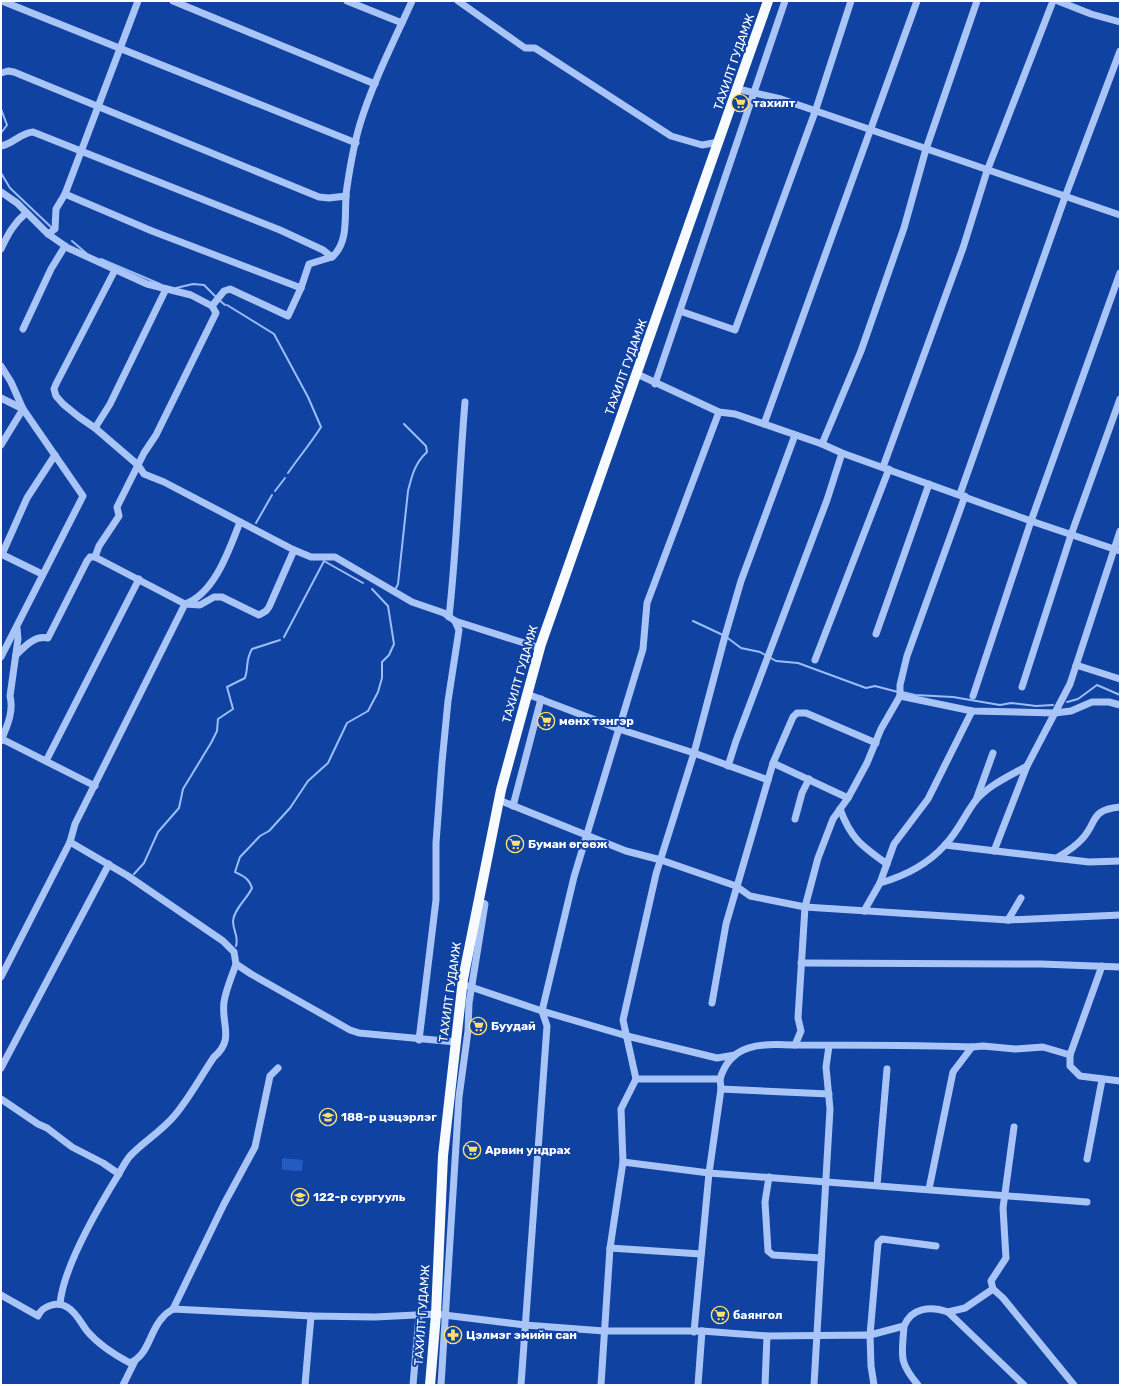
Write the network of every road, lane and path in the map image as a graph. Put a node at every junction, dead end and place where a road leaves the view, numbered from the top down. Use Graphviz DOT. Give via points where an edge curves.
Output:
graph roads {
  1 [pos="2,1"];
  2 [pos="138,1"];
  3 [pos="173,1"];
  4 [pos="347,1"];
  5 [pos="412,1"];
  6 [pos="458,1"];
  7 [pos="768,1"];
  8 [pos="785,1"];
  9 [pos="851,1"];
  10 [pos="917,1"];
  11 [pos="977,1"];
  12 [pos="1053,1"];
  13 [pos="1058,1"];
  14 [pos="1120,22"];
  15 [pos="402,23"];
  16 [pos="119,48"];
  17 [pos="1120,51"];
  18 [pos="1,73"];
  19 [pos="376,84"];
  20 [pos="738,89"];
  21 [pos="753,93"];
  22 [pos="96,107"];
  23 [pos="815,112"];
  24 [pos="869,130"];
  25 [pos="719,142"];
  26 [pos="356,143"];
  27 [pos="1,146"];
  28 [pos="926,149"];
  29 [pos="80,151"];
  30 [pos="987,171"];
  31 [pos="1,192"];
  32 [pos="65,194"];
  33 [pos="346,196"];
  34 [pos="1065,197"];
  35 [pos="26,214"];
  36 [pos="1120,215"];
  37 [pos="48,234"];
  38 [pos="65,246"];
  39 [pos="1,249"];
  40 [pos="332,257"];
  41 [pos="114,270"];
  42 [pos="1120,273"];
  43 [pos="301,288"];
  44 [pos="166,289"];
  45 [pos="212,306"];
  46 [pos="680,311"];
  47 [pos="23,329"];
  48 [pos="1,366"];
  49 [pos="637,374"];
  50 [pos="655,384"];
  51 [pos="1,398"];
  52 [pos="1120,399"];
  53 [pos="465,402"];
  54 [pos="23,409"];
  55 [pos="719,412"];
  56 [pos="764,424"];
  57 [pos="95,428"];
  58 [pos="795,436"];
  59 [pos="822,444"];
  60 [pos="1,445"];
  61 [pos="842,453"];
  62 [pos="55,455"];
  63 [pos="138,465"];
  64 [pos="886,468"];
  65 [pos="929,484"];
  66 [pos="962,495"];
  67 [pos="1031,521"];
  68 [pos="240,522"];
  69 [pos="1120,531"];
  70 [pos="1071,535"];
  71 [pos="294,550"];
  72 [pos="1117,550"];
  73 [pos="1,553"];
  74 [pos="95,557"];
  75 [pos="42,574"];
  76 [pos="139,579"];
  77 [pos="186,604"];
  78 [pos="452,619"];
  79 [pos="17,626"];
  80 [pos="876,634"];
  81 [pos="540,648"];
  82 [pos="16,655"];
  83 [pos="1,657"];
  84 [pos="815,660"];
  85 [pos="1076,665"];
  86 [pos="1120,679"];
  87 [pos="1022,687"];
  88 [pos="527,694"];
  89 [pos="900,696"];
  90 [pos="973,696"];
  91 [pos="541,699"];
  92 [pos="1120,705"];
  93 [pos="972,710"];
  94 [pos="1055,713"];
  95 [pos="619,729"];
  96 [pos="2,740"];
  97 [pos="876,743"];
  98 [pos="694,753"];
  99 [pos="993,753"];
  100 [pos="46,761"];
  101 [pos="773,763"];
  102 [pos="728,766"];
  103 [pos="1027,766"];
  104 [pos="809,779"];
  105 [pos="768,780"];
  106 [pos="96,786"];
  107 [pos="848,798"];
  108 [pos="499,800"];
  109 [pos="976,800"];
  110 [pos="512,806"];
  111 [pos="1120,806"];
  112 [pos="840,809"];
  113 [pos="795,819"];
  114 [pos="587,834"];
  115 [pos="70,842"];
  116 [pos="945,845"];
  117 [pos="994,851"];
  118 [pos="1057,858"];
  119 [pos="661,860"];
  120 [pos="1120,861"];
  121 [pos="109,864"];
  122 [pos="887,864"];
  123 [pos="880,883"];
  124 [pos="736,886"];
  125 [pos="1021,898"];
  126 [pos="805,907"];
  127 [pos="864,911"];
  128 [pos="1120,915"];
  129 [pos="1008,920"];
  130 [pos="802,963"];
  131 [pos="236,964"];
  132 [pos="1102,966"];
  133 [pos="1120,967"];
  134 [pos="1,977"];
  135 [pos="466,986"];
  136 [pos="712,1004"];
  137 [pos="542,1011"];
  138 [pos="627,1036"];
  139 [pos="418,1040"];
  140 [pos="456,1042"];
  141 [pos="795,1045"];
  142 [pos="829,1046"];
  143 [pos="972,1047"];
  144 [pos="735,1055"];
  145 [pos="1070,1055"];
  146 [pos="1,1068"];
  147 [pos="278,1068"];
  148 [pos="887,1069"];
  149 [pos="636,1079"];
  150 [pos="720,1079"];
  151 [pos="1102,1080"];
  152 [pos="1120,1082"];
  153 [pos="721,1089"];
  154 [pos="829,1094"];
  155 [pos="1,1099"];
  156 [pos="1014,1127"];
  157 [pos="444,1156"];
  158 [pos="455,1159"];
  159 [pos="1087,1159"];
  160 [pos="623,1162"];
  161 [pos="709,1173"];
  162 [pos="119,1174"];
  163 [pos="769,1178"];
  164 [pos="825,1181"];
  165 [pos="877,1185"];
  166 [pos="929,1189"];
  167 [pos="1006,1195"];
  168 [pos="1087,1202"];
  169 [pos="446,1206"];
  170 [pos="936,1246"];
  171 [pos="610,1248"];
  172 [pos="701,1254"];
  173 [pos="821,1258"];
  174 [pos="993,1289"];
  175 [pos="1,1295"];
  176 [pos="60,1304"];
  177 [pos="173,1309"];
  178 [pos="948,1312"];
  179 [pos="419,1315"];
  180 [pos="441,1315"];
  181 [pos="311,1316"];
  182 [pos="524,1325"];
  183 [pos="904,1326"];
  184 [pos="604,1331"];
  185 [pos="702,1331"];
  186 [pos="694,1332"];
  187 [pos="870,1335"];
  188 [pos="767,1336"];
  189 [pos="818,1336"];
  190 [pos="135,1361"];
  191 [pos="123,1385"];
  192 [pos="305,1385"];
  193 [pos="413,1385"];
  194 [pos="430,1385"];
  195 [pos="441,1385"];
  196 [pos="521,1385"];
  197 [pos="601,1385"];
  198 [pos="698,1385"];
  199 [pos="765,1385"];
  200 [pos="814,1385"];
  201 [pos="874,1385"];
  202 [pos="918,1385"];
  203 [pos="1024,1385"];
  204 [pos="1074,1385"];
  1 -- 16 [label="street"];
  2 -- 16 [label="street"];
  3 -- 19 [label="street"];
  4 -- 15 [label="street"];
  5 -- 15 [label="street"];
  6 -- 25 [label="street" via="525,48 535,48 671,136 702,146"];
  7 -- 20 [label="main road, ТАХИЛТ ГУДАМЖ"];
  8 -- 21 [label="street"];
  9 -- 23 [label="street"];
  10 -- 24 [label="street"];
  11 -- 28 [label="street"];
  12 -- 30 [label="street"];
  13 -- 14 [label="street"];
  15 -- 19 [label="street"];
  16 -- 22 [label="street"];
  16 -- 26 [label="street"];
  17 -- 34 [label="street"];
  18 -- 22 [label="street" via="14,72"];
  19 -- 26 [label="street"];
  20 -- 21 [label="street"];
  20 -- 25 [label="main road, ТАХИЛТ ГУДАМЖ"];
  21 -- 23 [label="street" via="781,99"];
  21 -- 46 [label="street"];
  22 -- 29 [label="street"];
  22 -- 33 [label="street" via="319,197"];
  23 -- 24 [label="street"];
  23 -- 46 [label="street" via="735,330"];
  24 -- 28 [label="street"];
  24 -- 56 [label="street"];
  25 -- 49 [label="main road, ТАХИЛТ ГУДАМЖ"];
  26 -- 33 [label="street"];
  27 -- 29 [label="street" via="7,145 26,132 33,132"];
  28 -- 30 [label="street"];
  28 -- 59 [label="street" via="904,228 866,336"];
  29 -- 32 [label="street"];
  29 -- 40 [label="street" via="280,230 323,250"];
  30 -- 34 [label="street"];
  30 -- 64 [label="street" via="963,248"];
  31 -- 35 [label="street" via="17,203"];
  32 -- 37 [label="street" via="56,209 55,229"];
  32 -- 43 [label="street" via="152,231"];
  33 -- 40 [label="street" via="341,246"];
  34 -- 36 [label="street"];
  34 -- 66 [label="street"];
  35 -- 37 [label="street"];
  35 -- 39 [label="street" via="9,231"];
  37 -- 38 [label="street"];
  38 -- 41 [label="street"];
  38 -- 47 [label="street" via="50,270"];
  40 -- 43 [label="street" via="309,264"];
  41 -- 44 [label="street"];
  41 -- 57 [label="street" via="54,389 63,404 78,418"];
  42 -- 67 [label="street"];
  43 -- 45 [label="street" via="288,316 230,289 224,291"];
  44 -- 45 [label="street" via="191,295"];
  44 -- 57 [label="street" via="110,404"];
  45 -- 63 [label="street" via="215,317 156,435"];
  46 -- 50 [label="street"];
  48 -- 54 [label="street"];
  49 -- 50 [label="street"];
  49 -- 81 [label="main road, ТАХИЛТ ГУДАМЖ"];
  50 -- 55 [label="street"];
  51 -- 54 [label="street"];
  52 -- 70 [label="street"];
  53 -- 78 [label="street"];
  54 -- 60 [label="street"];
  54 -- 62 [label="street"];
  55 -- 56 [label="street" via="735,414"];
  55 -- 95 [label="street" via="647,603 643,649"];
  56 -- 58 [label="street"];
  57 -- 63 [label="street"];
  58 -- 59 [label="street"];
  58 -- 98 [label="street" via="741,581"];
  59 -- 61 [label="street"];
  61 -- 64 [label="street"];
  61 -- 102 [label="street"];
  62 -- 73 [label="street" via="27,498"];
  62 -- 75 [label="street" via="83,496"];
  63 -- 68 [label="street" via="144,474"];
  63 -- 74 [label="street" via="117,507 119,516 99,546"];
  64 -- 65 [label="street"];
  64 -- 84 [label="street"];
  65 -- 66 [label="street"];
  65 -- 80 [label="street"];
  66 -- 67 [label="street"];
  66 -- 89 [label="street" via="907,656"];
  67 -- 70 [label="street"];
  67 -- 90 [label="street"];
  68 -- 71 [label="street"];
  68 -- 77 [label="street" via="228,553 209,587 196,600"];
  69 -- 72 [label="street"];
  70 -- 72 [label="street"];
  70 -- 87 [label="street"];
  71 -- 77 [label="street" via="269,607 262,614 255,614 218,596 200,605"];
  71 -- 78 [label="street" via="311,557 335,557 412,602"];
  72 -- 85 [label="street"];
  73 -- 75 [label="street"];
  74 -- 76 [label="street"];
  74 -- 82 [label="street" via="90,557 87,561 48,638 42,636 34,639"];
  75 -- 79 [label="street"];
  76 -- 77 [label="street"];
  76 -- 100 [label="street"];
  77 -- 106 [label="street"];
  78 -- 81 [label="street"];
  78 -- 139 [label="street" via="459,630 448,701 440,784 436,900"];
  79 -- 82 [label="street"];
  79 -- 83 [label="street"];
  81 -- 88 [label="main road, ТАХИЛТ ГУДАМЖ"];
  82 -- 96 [label="street" via="10,696 11,714"];
  85 -- 86 [label="street"];
  85 -- 94 [label="street" via="1063,700"];
  88 -- 91 [label="street"];
  88 -- 108 [label="main road, ТАХИЛТ ГУДАМЖ"];
  89 -- 93 [label="street"];
  89 -- 97 [label="street"];
  91 -- 95 [label="street"];
  91 -- 110 [label="street"];
  92 -- 94 [label="street" via="1092,702 1071,711"];
  93 -- 94 [label="street"];
  93 -- 122 [label="street" via="928,799 894,844"];
  94 -- 103 [label="street"];
  95 -- 98 [label="street"];
  95 -- 114 [label="street"];
  96 -- 100 [label="street"];
  97 -- 101 [label="street" via="806,713 797,713"];
  97 -- 107 [label="street"];
  98 -- 102 [label="street"];
  98 -- 119 [label="street"];
  99 -- 109 [label="street"];
  100 -- 106 [label="street"];
  101 -- 104 [label="street"];
  101 -- 105 [label="street"];
  102 -- 105 [label="street"];
  103 -- 109 [label="street" via="1002,780"];
  103 -- 117 [label="street"];
  104 -- 107 [label="street"];
  104 -- 113 [label="street"];
  105 -- 124 [label="street"];
  106 -- 115 [label="street" via="75,824"];
  107 -- 112 [label="street"];
  108 -- 110 [label="street"];
  108 -- 135 [label="main road, ТАХИЛТ ГУДАМЖ" via="478,901"];
  109 -- 116 [label="street"];
  110 -- 114 [label="street"];
  111 -- 118 [label="street" via="1106,809 1095,816 1083,838"];
  112 -- 122 [label="street" via="852,835"];
  112 -- 126 [label="street" via="833,819 818,858"];
  114 -- 119 [label="street" via="626,851"];
  114 -- 137 [label="street" via="574,877"];
  115 -- 121 [label="street"];
  115 -- 134 [label="street"];
  116 -- 117 [label="street"];
  116 -- 123 [label="street" via="913,871"];
  117 -- 118 [label="street"];
  118 -- 120 [label="street" via="1089,862"];
  119 -- 124 [label="street"];
  119 -- 138 [label="street" via="624,1020"];
  121 -- 131 [label="street" via="223,941 234,952"];
  121 -- 146 [label="street"];
  122 -- 123 [label="street"];
  123 -- 127 [label="street"];
  124 -- 126 [label="street" via="750,896"];
  124 -- 136 [label="street" via="726,924"];
  125 -- 129 [label="street"];
  126 -- 127 [label="street"];
  126 -- 130 [label="street"];
  127 -- 129 [label="street"];
  128 -- 129 [label="street"];
  130 -- 132 [label="street"];
  130 -- 141 [label="street" via="798,1018 801,1031"];
  131 -- 139 [label="street" via="350,1030"];
  131 -- 162 [label="street" via="224,1005 226,1038 222,1050 214,1057 174,1116 161,1131 130,1156"];
  132 -- 133 [label="street"];
  132 -- 145 [label="street"];
  135 -- 137 [label="street"];
  135 -- 140 [label="main road, ТАХИЛТ ГУДАМЖ"];
  135 -- 158 [label="street" via="468,1031 459,1097"];
  137 -- 138 [label="street"];
  137 -- 182 [label="street" via="547,1026"];
  138 -- 144 [label="street" via="717,1058"];
  138 -- 149 [label="street"];
  139 -- 140 [label="street"];
  140 -- 157 [label="main road, ТАХИЛТ ГУДАМЖ"];
  141 -- 142 [label="street"];
  141 -- 144 [label="street" via="758,1044"];
  142 -- 143 [label="street" via="887,1044"];
  142 -- 154 [label="street" via="826,1067"];
  143 -- 145 [label="street" via="1043,1047"];
  143 -- 166 [label="street" via="953,1072"];
  144 -- 150 [label="street" via="724,1068"];
  145 -- 151 [label="street" via="1070,1066 1080,1076"];
  147 -- 177 [label="street" via="270,1076 255,1147"];
  148 -- 165 [label="street"];
  149 -- 150 [label="street"];
  149 -- 160 [label="street" via="621,1109"];
  150 -- 153 [label="street"];
  151 -- 152 [label="street"];
  151 -- 159 [label="street"];
  153 -- 154 [label="street"];
  153 -- 161 [label="street"];
  154 -- 164 [label="street"];
  155 -- 162 [label="street" via="72,1147 104,1163"];
  156 -- 167 [label="street"];
  157 -- 158 [label="street"];
  157 -- 169 [label="main road, ТАХИЛТ ГУДАМЖ"];
  158 -- 169 [label="street"];
  160 -- 161 [label="street"];
  160 -- 171 [label="street"];
  161 -- 163 [label="street"];
  161 -- 172 [label="street"];
  162 -- 176 [label="street" via="102,1201 74,1259 61,1294"];
  163 -- 164 [label="street"];
  163 -- 173 [label="street" via="765,1202 768,1251 773,1255"];
  164 -- 165 [label="street"];
  164 -- 173 [label="street"];
  165 -- 166 [label="street"];
  166 -- 167 [label="street"];
  167 -- 168 [label="street"];
  167 -- 174 [label="street" via="1003,1208 1006,1258 991,1281"];
  169 -- 180 [label="main road, ТАХИЛТ ГУДАМЖ"];
  170 -- 187 [label="street" via="882,1239 878,1243"];
  171 -- 172 [label="street"];
  171 -- 184 [label="street"];
  172 -- 186 [label="street"];
  173 -- 189 [label="street"];
  174 -- 178 [label="street" via="965,1308"];
  174 -- 204 [label="street"];
  175 -- 176 [label="street" via="38,1316 40,1311 51,1304"];
  176 -- 190 [label="street" via="71,1310 88,1332 118,1357 130,1363"];
  177 -- 181 [label="street"];
  177 -- 190 [label="street" via="162,1317 147,1348"];
  178 -- 183 [label="street" via="939,1309 920,1309 907,1319"];
  178 -- 203 [label="street"];
  179 -- 180 [label="street"];
  179 -- 181 [label="street"];
  179 -- 193 [label="street"];
  180 -- 182 [label="street"];
  180 -- 194 [label="main road, ТАХИЛТ ГУДАМЖ"];
  180 -- 195 [label="street"];
  181 -- 192 [label="street"];
  182 -- 184 [label="street"];
  182 -- 196 [label="street"];
  183 -- 187 [label="street"];
  183 -- 202 [label="street" via="901,1358"];
  184 -- 186 [label="street"];
  184 -- 197 [label="street"];
  185 -- 186 [label="street"];
  185 -- 188 [label="street"];
  185 -- 198 [label="street"];
  187 -- 189 [label="street"];
  187 -- 201 [label="street"];
  188 -- 189 [label="street"];
  188 -- 199 [label="street"];
  189 -- 200 [label="street"];
  190 -- 191 [label="street"];
}
